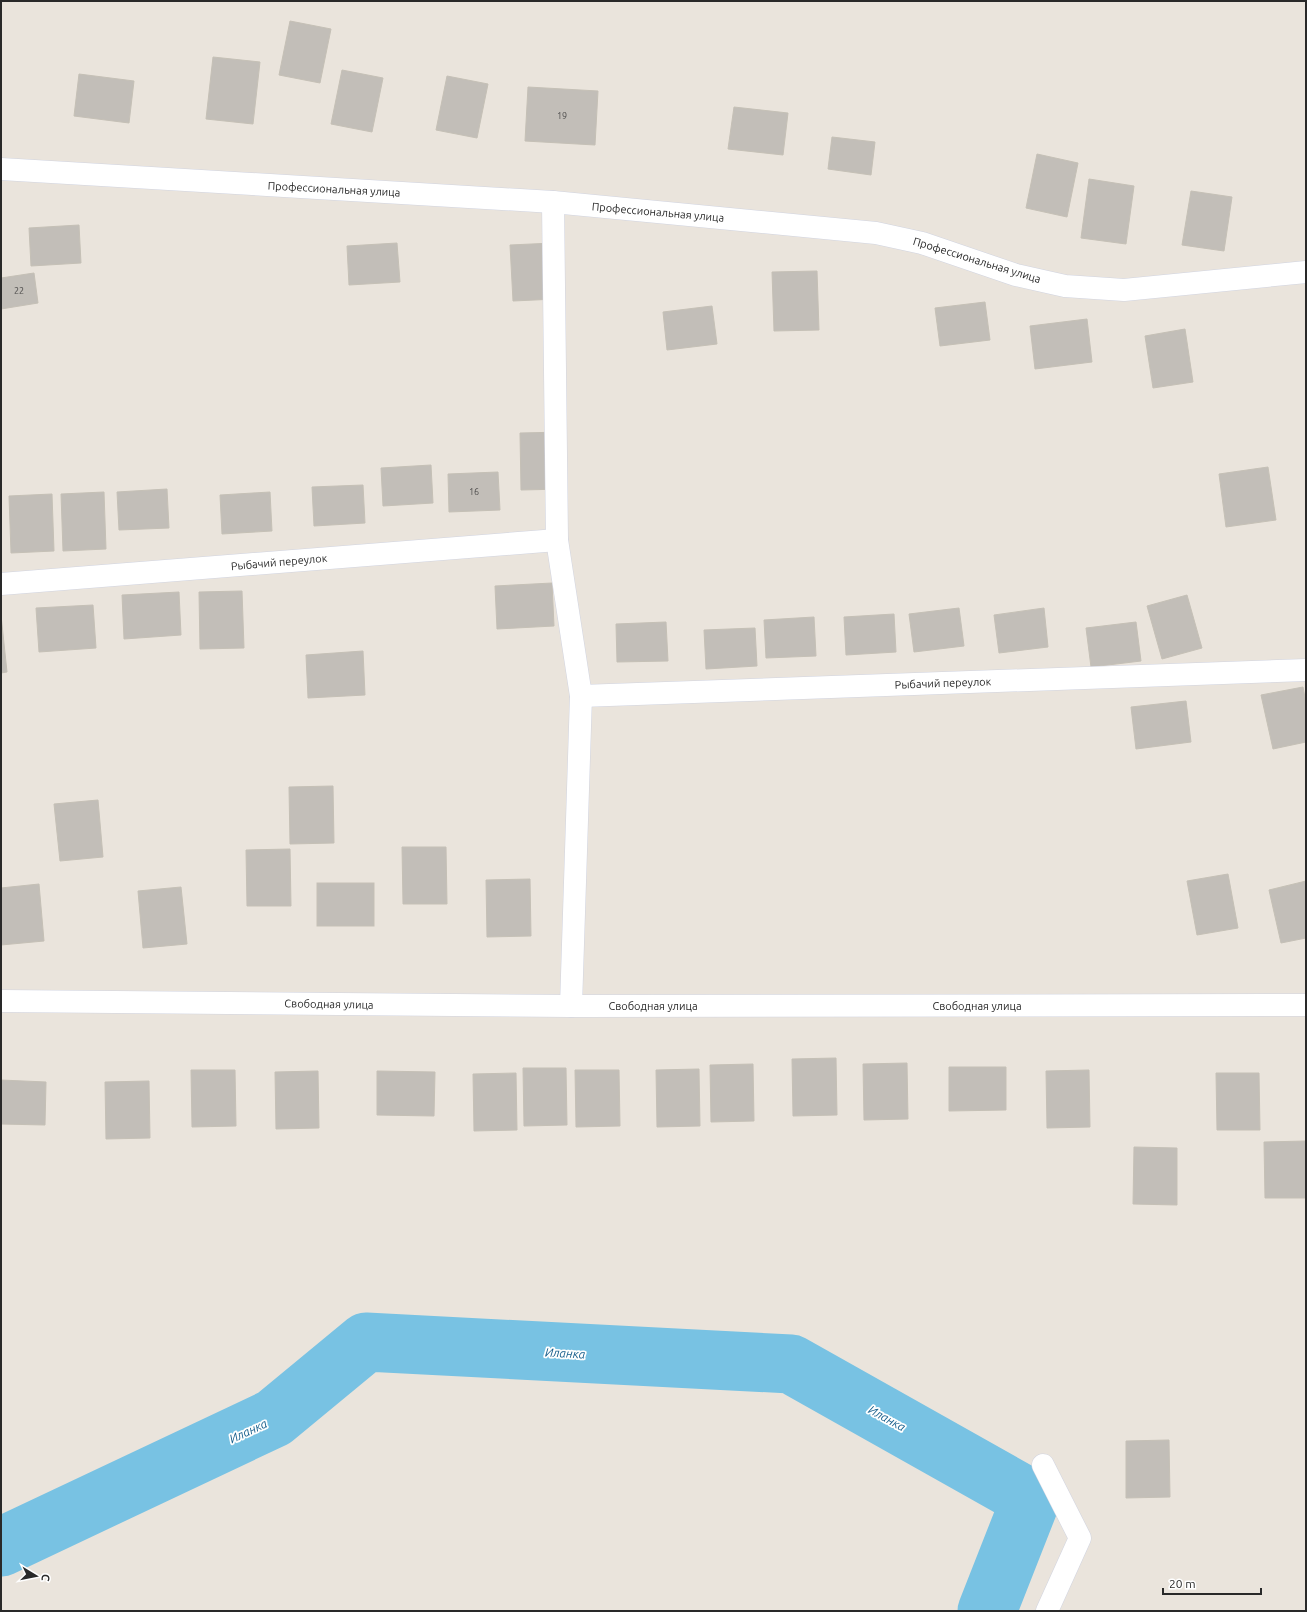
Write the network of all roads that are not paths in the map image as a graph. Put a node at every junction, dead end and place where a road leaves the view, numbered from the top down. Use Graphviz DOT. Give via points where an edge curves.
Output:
graph roads {
  1 [pos="1,169"];
  2 [pos="553,202"];
  3 [pos="1306,272"];
  4 [pos="557,540"];
  5 [pos="1,584"];
  6 [pos="1306,670"];
  7 [pos="581,696"];
  8 [pos="1,1001"];
  9 [pos="1306,1005"];
  10 [pos="571,1006"];
  11 [pos="1043,1465"];
  12 [pos="1047,1611"];
  1 -- 2 [label="street, Профессиональная улица"];
  2 -- 3 [label="street, Профессиональная улица" via="876,233 922,242 1016,275 1064,286 1124,290"];
  2 -- 4 [label="street"];
  4 -- 5 [label="street, Рыбачий переулок"];
  4 -- 7 [label="street"];
  6 -- 7 [label="street, Рыбачий переулок"];
  7 -- 10 [label="street"];
  8 -- 10 [label="street, Свободная улица"];
  9 -- 10 [label="street, Свободная улица"];
  11 -- 12 [label="street" via="1080,1538"];
}
